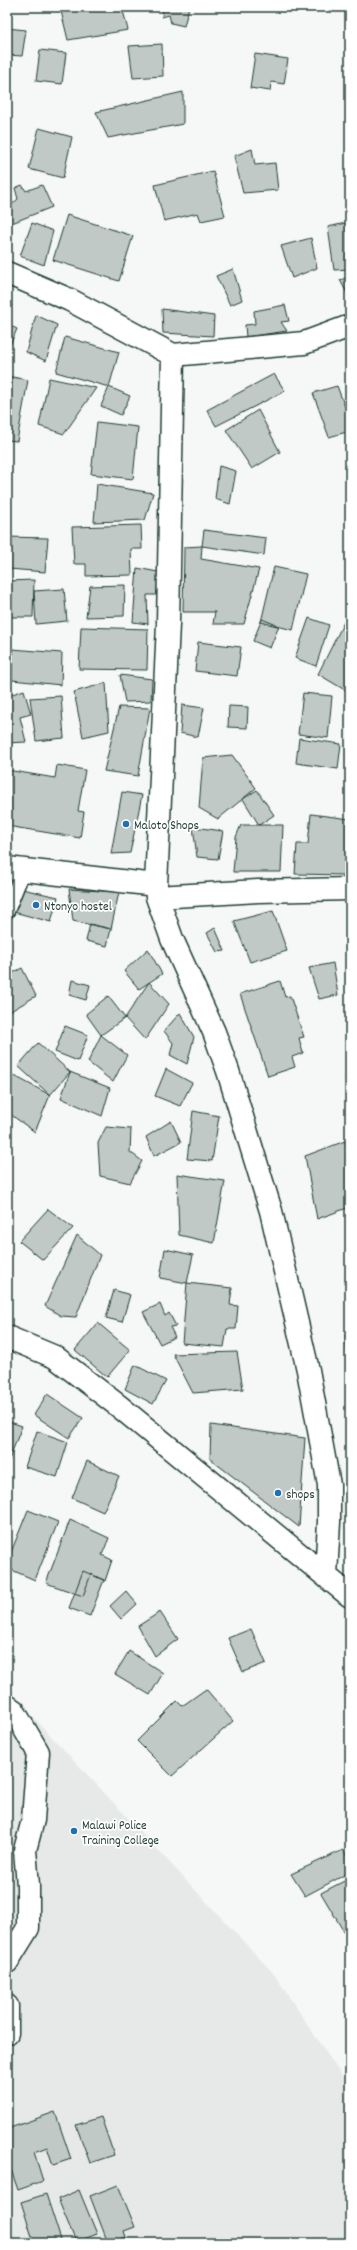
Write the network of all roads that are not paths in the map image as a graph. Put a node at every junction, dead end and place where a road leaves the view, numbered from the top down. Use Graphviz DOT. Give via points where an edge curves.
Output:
graph roads {
  1 [pos="7,272"];
  2 [pos="350,326"];
  3 [pos="173,355"];
  4 [pos="15,869"];
  5 [pos="350,889"];
  6 [pos="156,891"];
  7 [pos="7,911"];
  8 [pos="7,1337"];
  9 [pos="326,1575"];
  10 [pos="350,1596"];
  11 [pos="7,1706"];
  12 [pos="7,1962"];
  13 [pos="7,2006"];
  14 [pos="7,2033"];
  1 -- 3 [label="street" via="70,300"];
  2 -- 3 [label="street" via="304,343"];
  3 -- 6 [label="street" via="168,624"];
  4 -- 6 [label="street" via="63,873"];
  4 -- 7 [label="lane"];
  5 -- 6 [label="street"];
  6 -- 9 [label="street" via="172,938 226,1064 271,1211 308,1370 329,1485"];
  8 -- 9 [label="street" via="54,1357 120,1407"];
  9 -- 10 [label="street"];
  11 -- 12 [label="street" via="14,1711 38,1752 33,1820 25,1850 28,1928"];
  13 -- 14 [label="street"];
}
